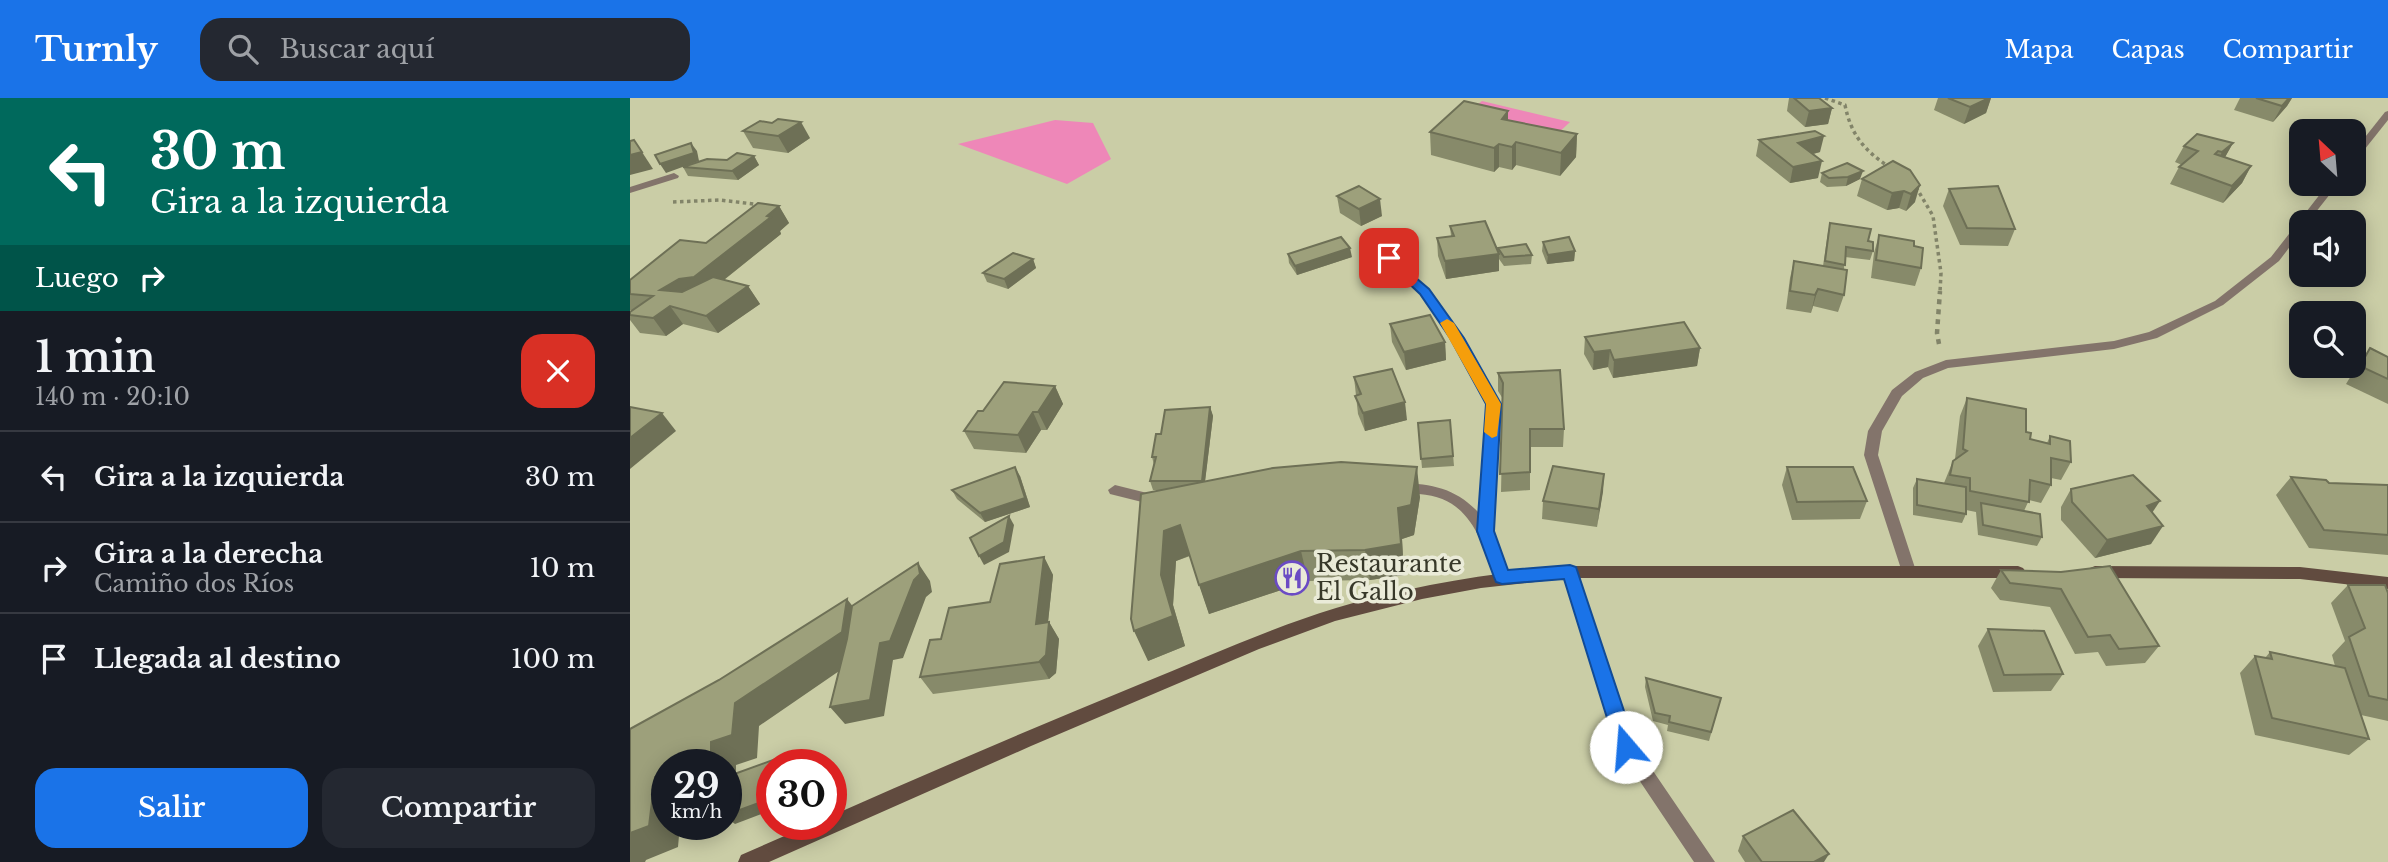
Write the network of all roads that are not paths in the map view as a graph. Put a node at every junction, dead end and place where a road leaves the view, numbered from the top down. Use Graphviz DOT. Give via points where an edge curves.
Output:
graph roads {
  1 [pos="2388,114"];
  2 [pos="2366,142"];
  3 [pos="674,176"];
  4 [pos="630,190"];
  5 [pos="2323,196"];
  6 [pos="2312,210"];
  7 [pos="1391,234"];
  8 [pos="2289,240"];
  9 [pos="1388,487"];
  10 [pos="1115,490"];
  11 [pos="1169,503"];
  12 [pos="1486,531"];
  13 [pos="1908,571"];
  14 [pos="1570,572"];
  15 [pos="2034,572"];
  16 [pos="2076,572"];
  17 [pos="1502,577"];
  18 [pos="2388,583"];
  19 [pos="748,862"];
  20 [pos="1705,862"];
  1 -- 2 [label="street"];
  3 -- 4 [label="street"];
  5 -- 6 [label="street"];
  7 -- 12 [label="street" via="1371,242 1425,292 1493,404"];
  8 -- 13 [label="street" via="2274,259 2219,303 2153,335 2114,345 1947,364 1919,375 1897,393 1875,431 1871,455"];
  9 -- 12 [label="street" via="1430,488 1458,498"];
  10 -- 11 [label="street"];
  12 -- 17 [label="street"];
  13 -- 14 [label="main road"];
  13 -- 15 [label="main road"];
  14 -- 17 [label="main road"];
  14 -- 20 [label="street" via="1626,747"];
  16 -- 18 [label="main road" via="2300,573"];
  17 -- 19 [label="main road" via="1395,598 1269,639 948,771"];
}
